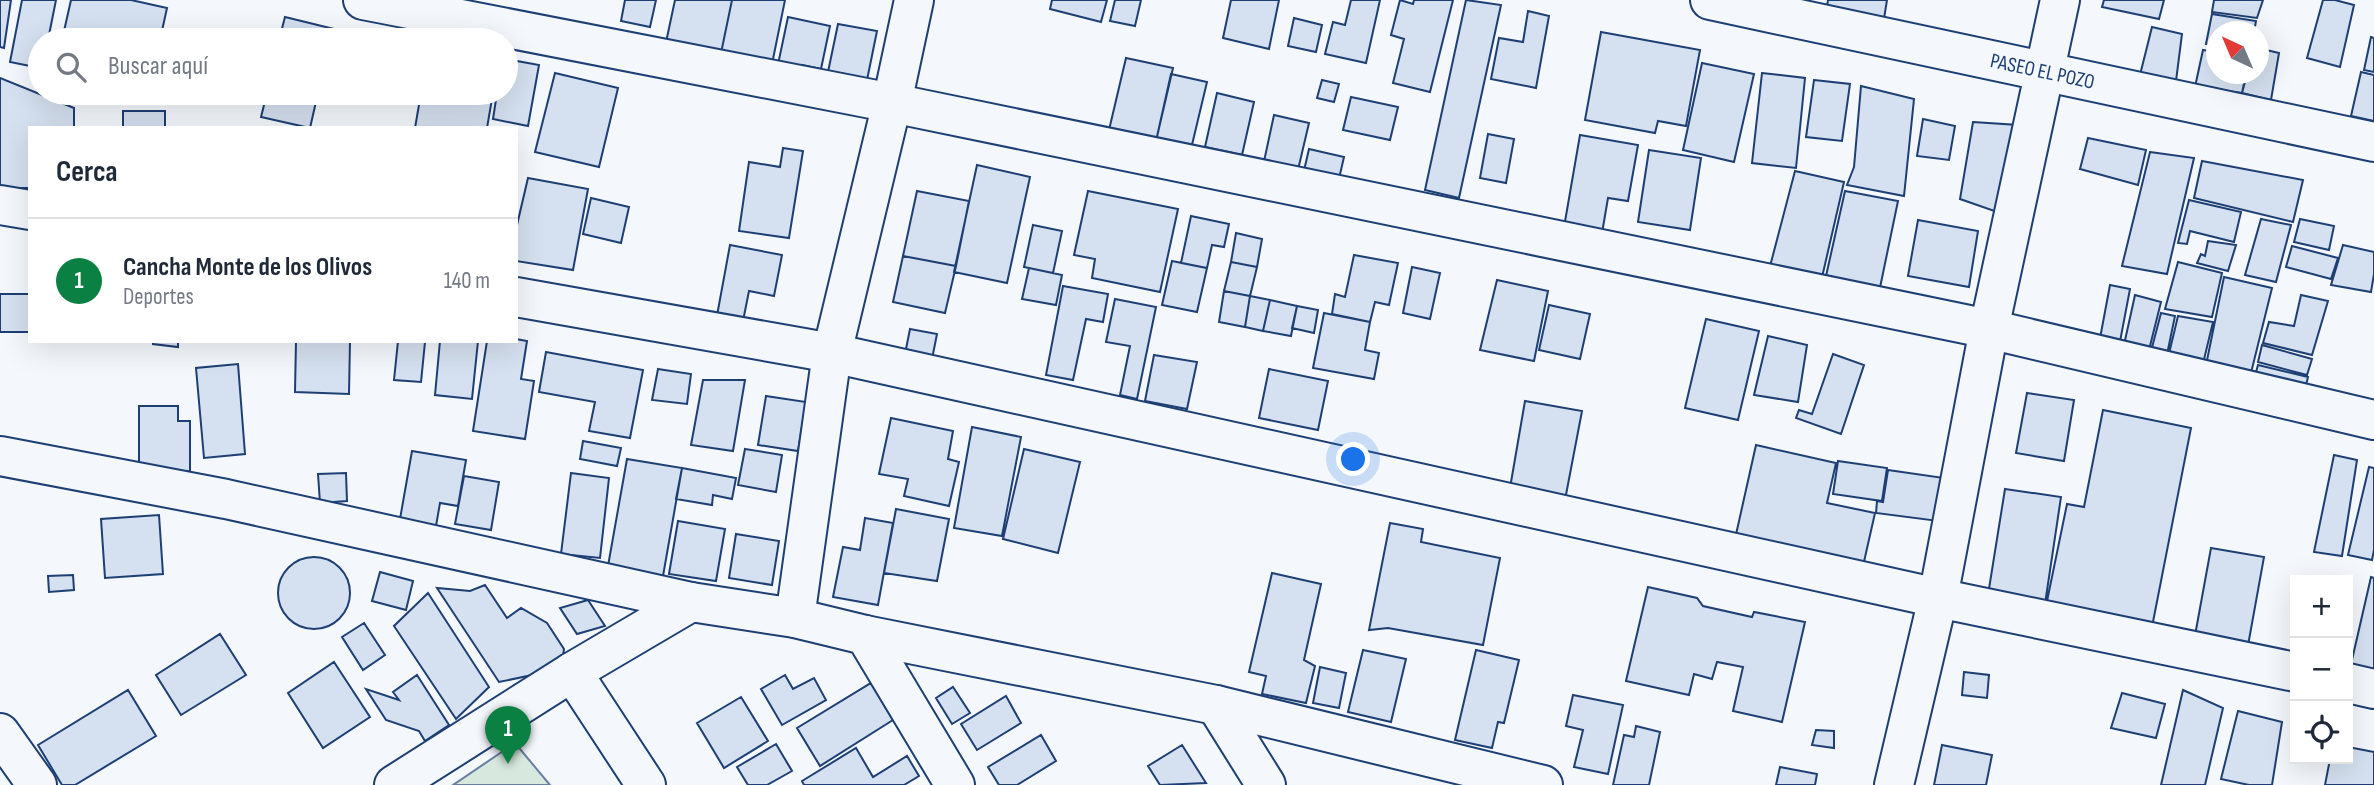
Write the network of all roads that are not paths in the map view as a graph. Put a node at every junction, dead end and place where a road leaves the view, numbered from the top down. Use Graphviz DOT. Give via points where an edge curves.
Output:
graph roads {
  1 [pos="363,0"];
  2 [pos="914,0"];
  3 [pos="1710,0"];
  4 [pos="2060,0"];
  5 [pos="507,28"];
  6 [pos="518,30"];
  7 [pos="2046,73"];
  8 [pos="892,103"];
  9 [pos="2374,142"];
  10 [pos="0,205"];
  11 [pos="28,210"];
  12 [pos="518,297"];
  13 [pos="1989,329"];
  14 [pos="832,353"];
  15 [pos="2374,420"];
  16 [pos="0,456"];
  17 [pos="1938,598"];
  18 [pos="691,602"];
  19 [pos="795,618"];
  20 [pos="865,635"];
  21 [pos="2290,671"];
  22 [pos="572,672"];
  23 [pos="2353,684"];
  24 [pos="2374,689"];
  25 [pos="1216,705"];
  26 [pos="0,733"];
  27 [pos="37,785"];
  28 [pos="394,785"];
  29 [pos="646,785"];
  30 [pos="955,785"];
  31 [pos="1266,785"];
  32 [pos="1543,785"];
  33 [pos="1895,785"];
  1 -- 5 [label="street"];
  2 -- 8 [label="street"];
  3 -- 7 [label="street, PASEO EL POZO"];
  4 -- 7 [label="street"];
  6 -- 8 [label="street"];
  7 -- 9 [label="street, PASEO EL POZO"];
  7 -- 13 [label="street"];
  8 -- 13 [label="street"];
  8 -- 14 [label="street"];
  10 -- 11 [label="street"];
  12 -- 14 [label="street"];
  13 -- 15 [label="street"];
  13 -- 17 [label="street"];
  14 -- 17 [label="street"];
  14 -- 19 [label="street"];
  16 -- 18 [label="street" via="226,499"];
  17 -- 21 [label="street"];
  17 -- 33 [label="street"];
  18 -- 19 [label="street"];
  18 -- 22 [label="street"];
  19 -- 20 [label="street"];
  20 -- 25 [label="street"];
  20 -- 30 [label="street"];
  22 -- 28 [label="street"];
  22 -- 29 [label="street"];
  23 -- 24 [label="street"];
  25 -- 31 [label="street"];
  25 -- 32 [label="street"];
  26 -- 27 [label="street"];
}
